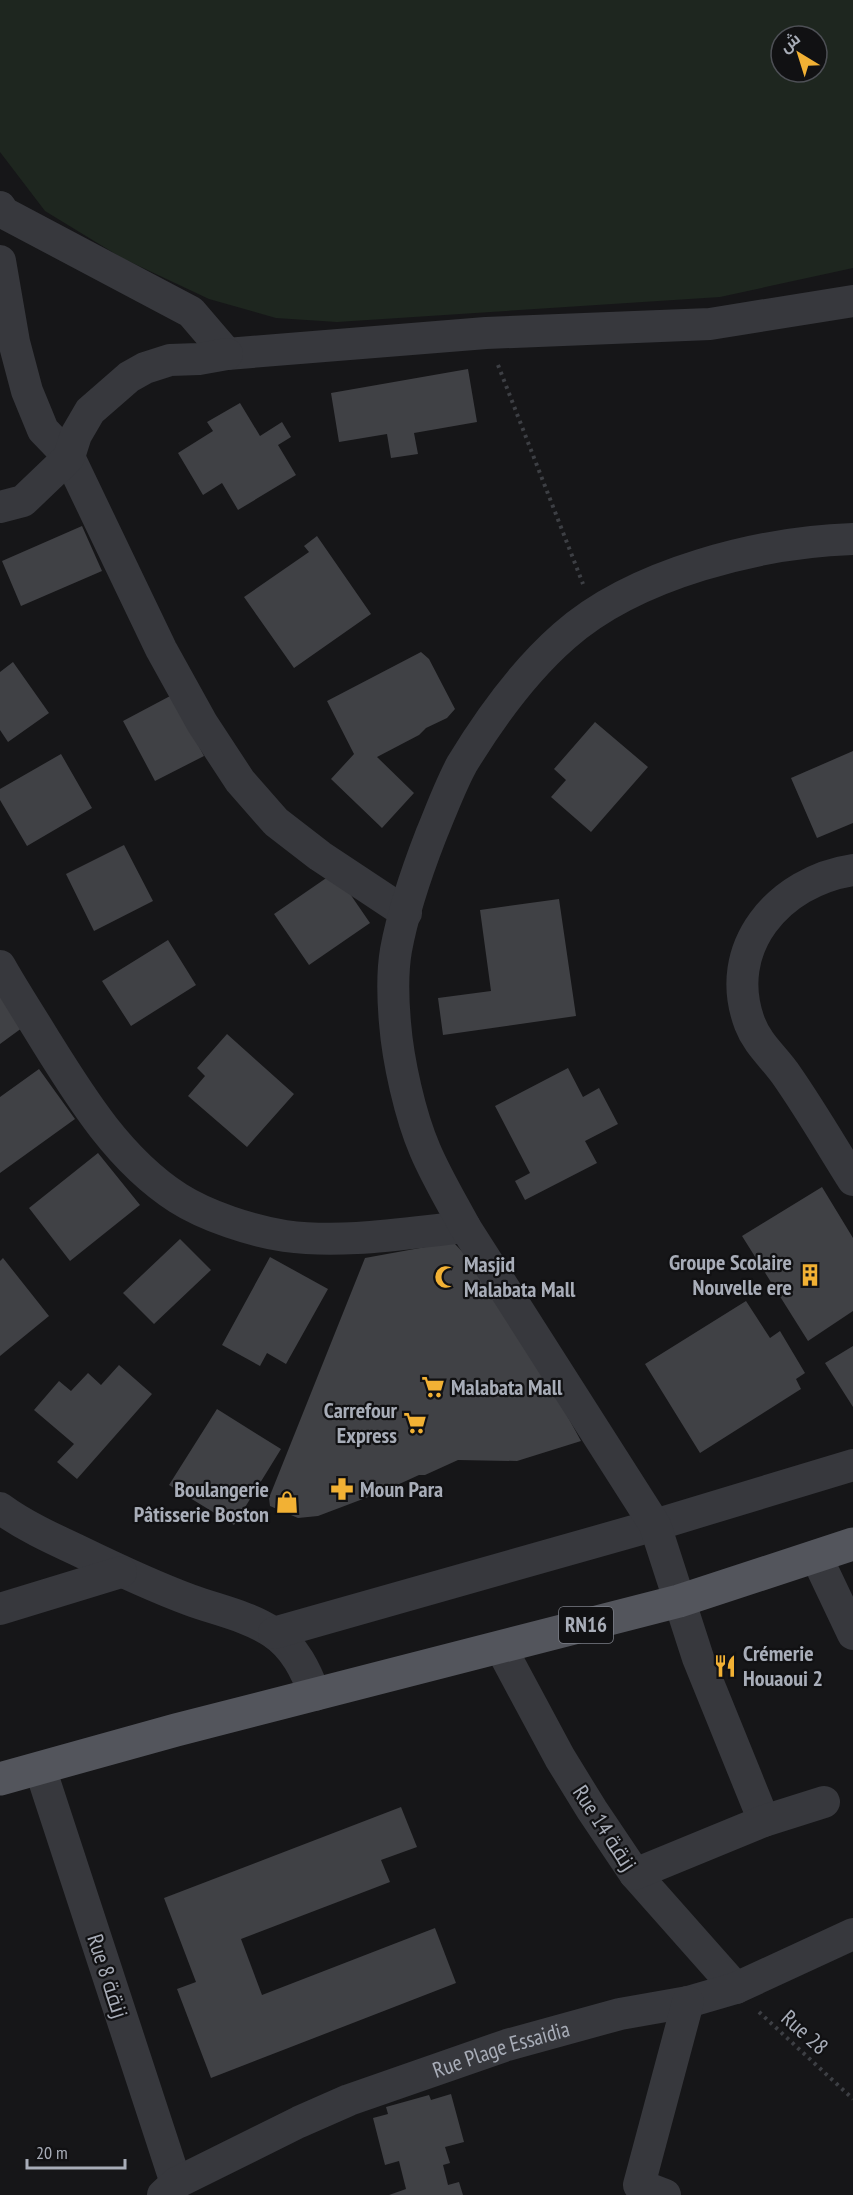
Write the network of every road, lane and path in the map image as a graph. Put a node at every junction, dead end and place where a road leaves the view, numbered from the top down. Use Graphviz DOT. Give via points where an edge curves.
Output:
graph roads {
  1 [pos="2,210"];
  2 [pos="0,248"];
  3 [pos="0,261"];
  4 [pos="853,301"];
  5 [pos="486,333"];
  6 [pos="227,354"];
  7 [pos="69,458"];
  8 [pos="0,507"];
  9 [pos="853,539"];
  10 [pos="595,613"];
  11 [pos="853,870"];
  12 [pos="406,912"];
  13 [pos="0,966"];
  14 [pos="853,1180"];
  15 [pos="465,1227"];
  16 [pos="853,1465"];
  17 [pos="0,1508"];
  18 [pos="655,1525"];
  19 [pos="853,1544"];
  20 [pos="816,1556"];
  21 [pos="121,1572"];
  22 [pos="679,1600"];
  23 [pos="0,1609"];
  24 [pos="274,1633"];
  25 [pos="853,1634"];
  26 [pos="501,1648"];
  27 [pos="315,1695"];
  28 [pos="39,1768"];
  29 [pos="0,1779"];
  30 [pos="824,1802"];
  31 [pos="765,1821"];
  32 [pos="635,1874"];
  33 [pos="853,1935"];
  34 [pos="736,1989"];
  35 [pos="688,2002"];
  36 [pos="853,2099"];
  37 [pos="170,2189"];
  38 [pos="652,2190"];
  1 -- 2 [label="street"];
  1 -- 6 [label="street" via="192,312"];
  3 -- 7 [label="street" via="27,391 43,430"];
  4 -- 5 [label="street" via="710,324"];
  5 -- 6 [label="street"];
  5 -- 10 [label="path"];
  6 -- 7 [label="street" via="170,360 129,377 90,411"];
  7 -- 8 [label="street" via="23,501"];
  7 -- 12 [label="street" via="161,649 240,781 276,822"];
  9 -- 10 [label="street" via="816,540 738,555 638,589"];
  10 -- 12 [label="street" via="536,664 462,765 422,858"];
  11 -- 14 [label="street" via="825,876 797,890 765,918 747,953 743,990 750,1024 761,1046 785,1073"];
  12 -- 15 [label="street" via="396,951 394,987 400,1060 424,1147"];
  13 -- 15 [label="street" via="104,1128 148,1174 178,1198 237,1224 284,1236 343,1239"];
  15 -- 18 [label="street"];
  16 -- 18 [label="street"];
  17 -- 21 [label="street"];
  18 -- 22 [label="street"];
  18 -- 24 [label="street"];
  19 -- 20 [label="main road, RN16"];
  20 -- 22 [label="main road, RN16"];
  20 -- 25 [label="street"];
  21 -- 23 [label="street"];
  21 -- 24 [label="street"];
  22 -- 26 [label="main road, RN16"];
  22 -- 31 [label="street" via="713,1696"];
  24 -- 27 [label="street" via="305,1668"];
  26 -- 27 [label="main road, RN16"];
  26 -- 32 [label="street, Rue 14 زنقة" via="560,1758"];
  27 -- 28 [label="main road, RN16"];
  28 -- 29 [label="main road, RN16"];
  28 -- 37 [label="street, Rue 8 زنقة"];
  30 -- 31 [label="street"];
  31 -- 32 [label="street"];
  32 -- 34 [label="street, Rue 14 زنقة"];
  33 -- 34 [label="street, Rue Plage Essaidia"];
  34 -- 35 [label="street, Rue Plage Essaidia"];
  34 -- 36 [label="path, Rue 28"];
  35 -- 37 [label="street, Rue Plage Essaidia" via="570,2027 431,2070 299,2122"];
  35 -- 38 [label="street"];
}
